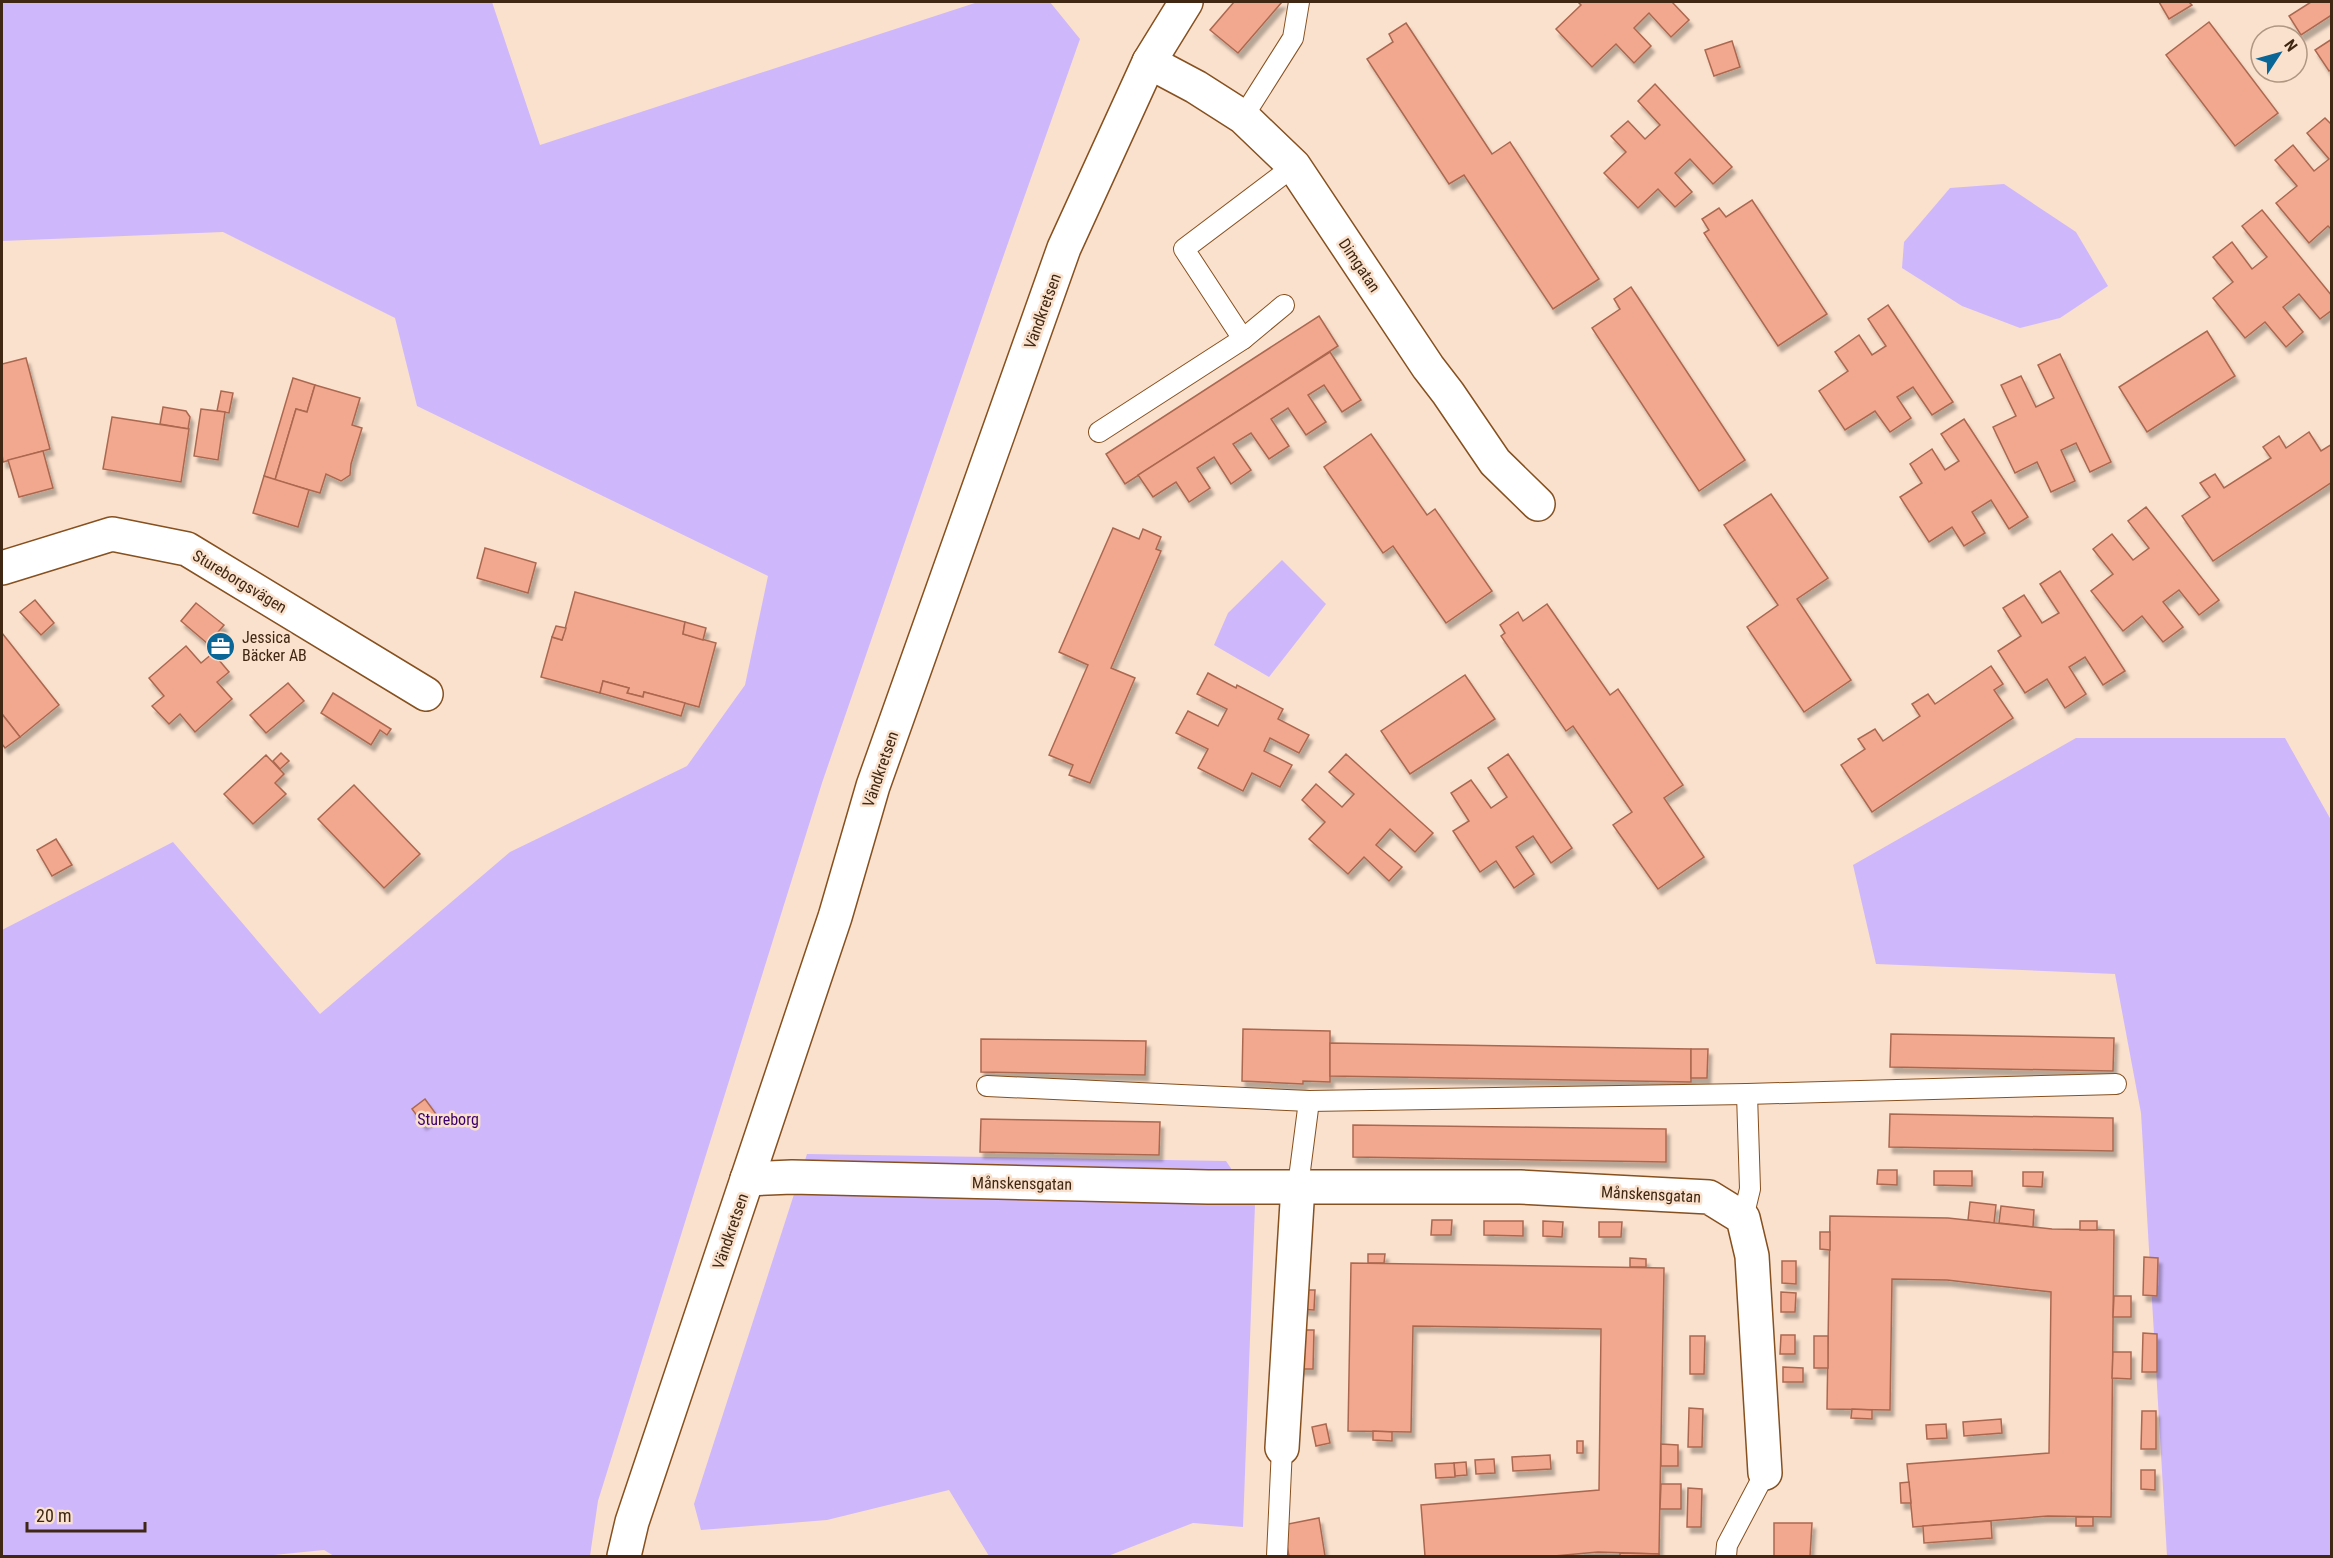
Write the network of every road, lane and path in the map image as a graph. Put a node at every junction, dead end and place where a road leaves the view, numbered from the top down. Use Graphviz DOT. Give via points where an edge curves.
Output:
graph roads {
  1 [pos="1186,2"];
  2 [pos="1299,2"];
  3 [pos="1149,62"];
  4 [pos="1243,117"];
  5 [pos="1294,165"];
  6 [pos="1284,305"];
  7 [pos="1243,339"];
  8 [pos="1099,432"];
  9 [pos="1538,504"];
  10 [pos="2,568"];
  11 [pos="426,694"];
  12 [pos="2116,1084"];
  13 [pos="987,1086"];
  14 [pos="1747,1094"];
  15 [pos="1309,1101"];
  16 [pos="747,1179"];
  17 [pos="1298,1186"];
  18 [pos="1743,1218"];
  19 [pos="1281,1448"];
  20 [pos="1765,1473"];
  21 [pos="624,1557"];
  22 [pos="1277,1557"];
  23 [pos="1726,1557"];
  1 -- 3 [label="street, Vändkretsen"];
  2 -- 4 [label="lane" via="1293,38"];
  3 -- 4 [label="street, Dimgatan"];
  3 -- 16 [label="street, Vändkretsen" via="1064,248 873,786 835,916"];
  4 -- 5 [label="street, Dimgatan"];
  5 -- 7 [label="lane" via="1184,249"];
  5 -- 9 [label="street, Dimgatan" via="1495,462"];
  6 -- 7 [label="lane"];
  7 -- 8 [label="lane"];
  10 -- 11 [label="street, Stureborgsvägen" via="112,534 186,549"];
  12 -- 14 [label="lane"];
  13 -- 15 [label="lane"];
  14 -- 15 [label="lane"];
  14 -- 18 [label="lane" via="1750,1189"];
  15 -- 17 [label="lane"];
  16 -- 17 [label="street, Månskensgatan"];
  16 -- 21 [label="street, Vändkretsen" via="632,1522"];
  17 -- 18 [label="street, Månskensgatan" via="1520,1187 1709,1197"];
  17 -- 19 [label="street"];
  18 -- 20 [label="street" via="1752,1256"];
  19 -- 22 [label="lane"];
  20 -- 23 [label="lane" via="1727,1545"];
}
